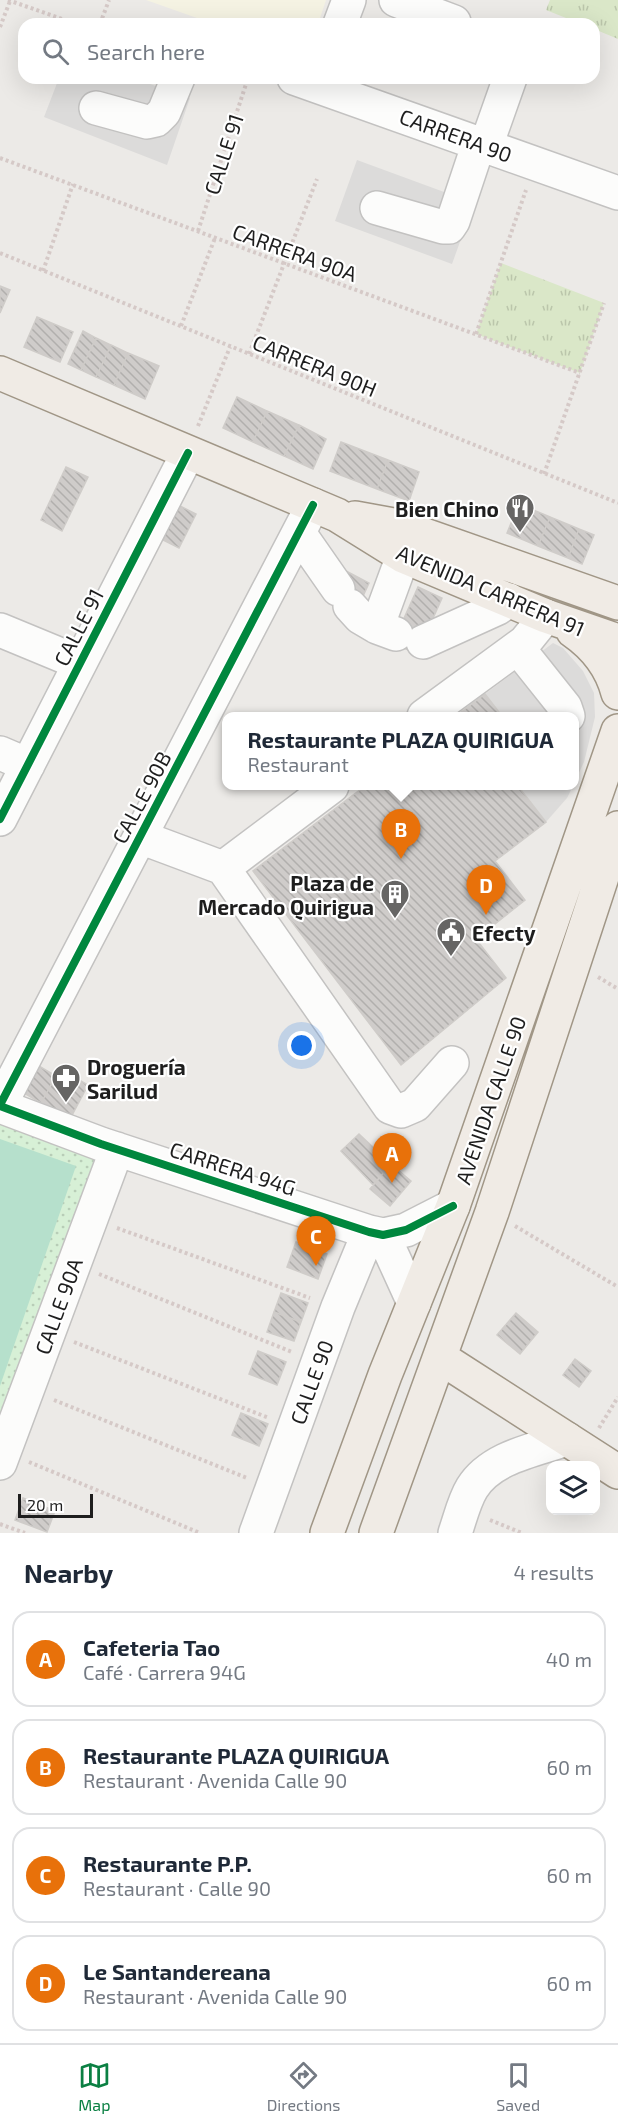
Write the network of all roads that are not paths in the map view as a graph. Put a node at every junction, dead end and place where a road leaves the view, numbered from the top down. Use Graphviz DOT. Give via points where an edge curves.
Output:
graph roads {
  1 [pos="349,0"];
  2 [pos="396,0"];
  3 [pos="342,18"];
  4 [pos="443,18"];
  5 [pos="176,84"];
  6 [pos="319,84"];
  7 [pos="507,84"];
  8 [pos="96,108"];
  9 [pos="482,145"];
  10 [pos="618,193"];
  11 [pos="377,208"];
  12 [pos="0,373"];
  13 [pos="191,444"];
  14 [pos="316,518"];
  15 [pos="403,556"];
  16 [pos="509,600"];
  17 [pos="618,603"];
  18 [pos="550,617"];
  19 [pos="0,630"];
  20 [pos="399,634"];
  21 [pos="618,641"];
  22 [pos="80,663"];
  23 [pos="524,669"];
  24 [pos="618,693"];
  25 [pos="434,712"];
  26 [pos="566,712"];
  27 [pos="618,731"];
  28 [pos="14,759"];
  29 [pos="327,790"];
  30 [pos="0,819"];
  31 [pos="618,828"];
  32 [pos="140,837"];
  33 [pos="224,868"];
  34 [pos="452,1063"];
  35 [pos="0,1106"];
  36 [pos="117,1149"];
  37 [pos="453,1206"];
  38 [pos="376,1233"];
  39 [pos="414,1303"];
  40 [pos="441,1358"];
  41 [pos="581,1436"];
  42 [pos="2,1457"];
  43 [pos="618,1472"];
  44 [pos="256,1533"];
  45 [pos="327,1533"];
  46 [pos="376,1533"];
  47 [pos="455,1533"];
  1 -- 3 [label="street"];
  2 -- 4 [label="street"];
  5 -- 8 [label="street" via="164,112 156,120 147,122"];
  6 -- 9 [label="street, CARRERA 90"];
  7 -- 9 [label="street"];
  9 -- 10 [label="street, CARRERA 90"];
  9 -- 11 [label="street" via="449,227"];
  12 -- 13 [label="main road, AVENIDA CARRERA 91"];
  13 -- 14 [label="main road, AVENIDA CARRERA 91"];
  13 -- 22 [label="street, CALLE 91"];
  14 -- 15 [label="main road, AVENIDA CARRERA 91"];
  14 -- 17 [label="main road, AVENIDA CARRERA 91" via="399,526"];
  14 -- 20 [label="street" via="344,598 360,617"];
  14 -- 32 [label="street, CALLE 90B"];
  15 -- 16 [label="main road, AVENIDA CARRERA 91"];
  15 -- 20 [label="street"];
  16 -- 18 [label="main road, AVENIDA CARRERA 91"];
  16 -- 20 [label="street" via="498,608"];
  18 -- 21 [label="main road, AVENIDA CARRERA 91"];
  18 -- 23 [label="street" via="525,642"];
  18 -- 24 [label="main road" via="596,649 607,664"];
  19 -- 22 [label="street"];
  22 -- 28 [label="street, CALLE 91"];
  23 -- 25 [label="street"];
  23 -- 26 [label="street"];
  27 -- 37 [label="main road, AVENIDA CALLE 90"];
  28 -- 30 [label="street, CALLE 91"];
  29 -- 33 [label="street"];
  31 -- 40 [label="main road, AVENIDA CALLE 90"];
  32 -- 33 [label="street"];
  32 -- 35 [label="street, CALLE 90B"];
  33 -- 34 [label="street" via="390,1107 401,1111 415,1105"];
  35 -- 36 [label="street, CARRERA 94G"];
  36 -- 38 [label="street, CARRERA 94G"];
  36 -- 42 [label="street, CALLE 90A"];
  37 -- 38 [label="street" via="406,1230"];
  37 -- 39 [label="main road, AVENIDA CALLE 90"];
  38 -- 39 [label="street"];
  38 -- 44 [label="street, CALLE 90" via="338,1307"];
  39 -- 40 [label="main road"];
  39 -- 45 [label="main road, AVENIDA CALLE 90"];
  40 -- 41 [label="main road"];
  40 -- 46 [label="main road, AVENIDA CALLE 90"];
  41 -- 43 [label="main road"];
  41 -- 47 [label="street" via="502,1462 482,1475 477,1503"];
}
